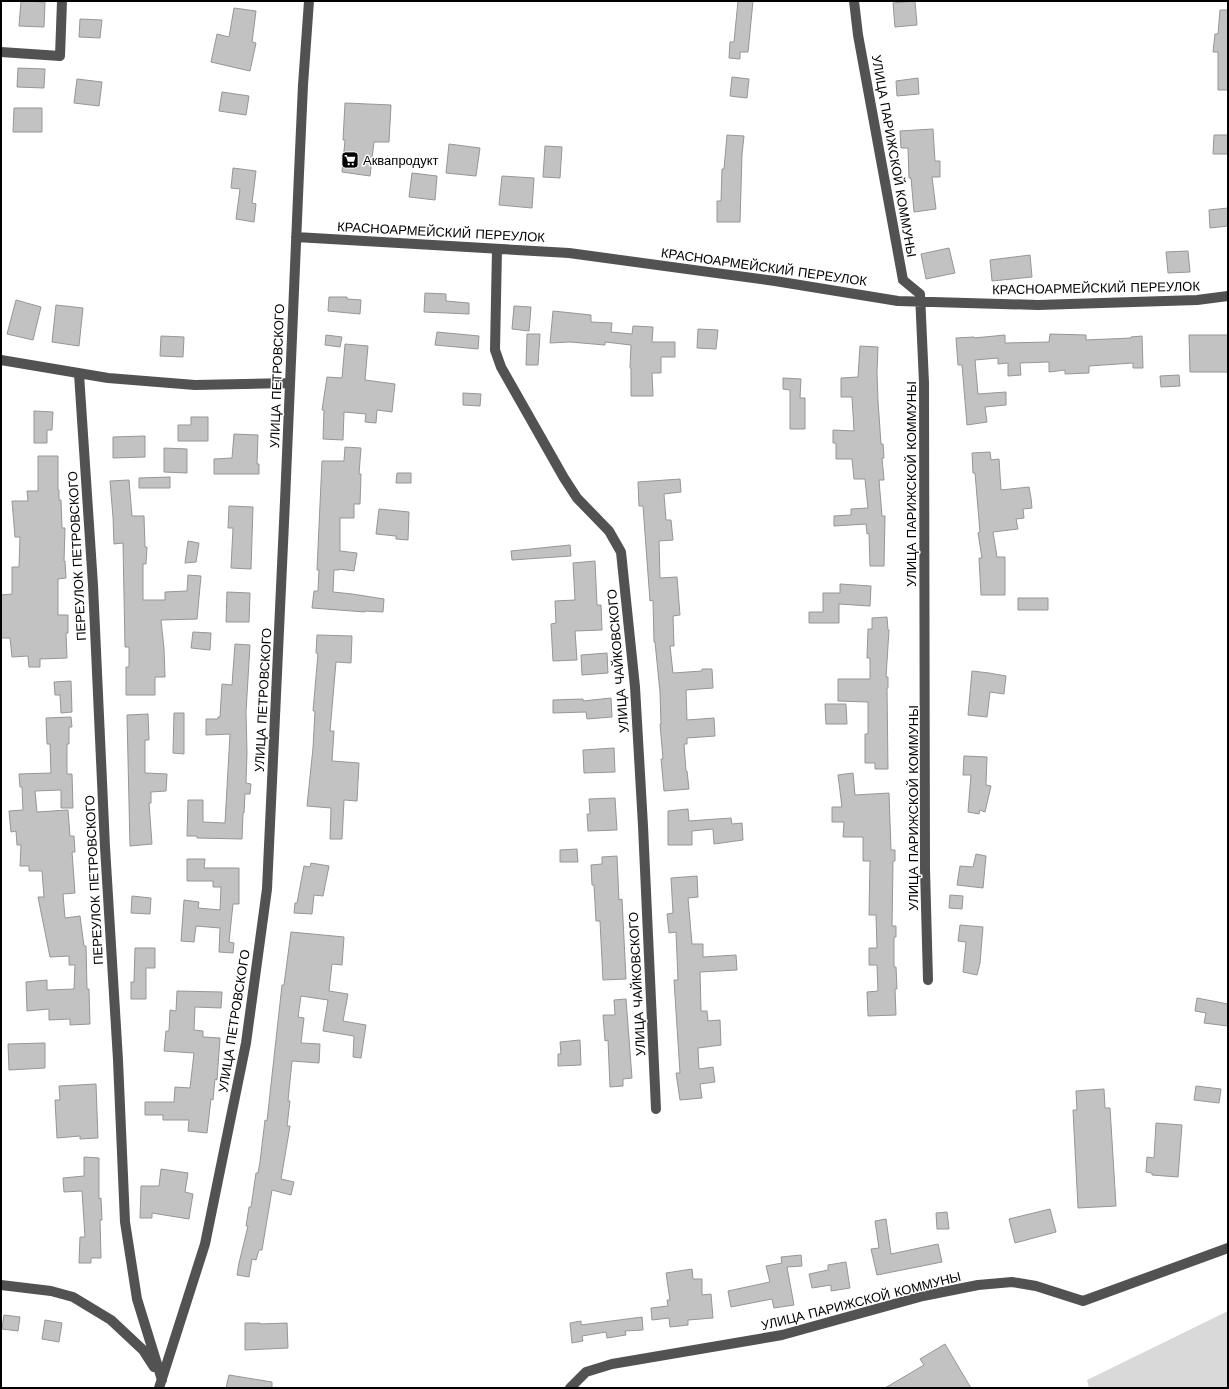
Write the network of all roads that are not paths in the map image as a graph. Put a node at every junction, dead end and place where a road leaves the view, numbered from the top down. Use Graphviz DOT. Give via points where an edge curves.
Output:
graph roads {
  1 [pos="62,1"];
  2 [pos="309,1"];
  3 [pos="854,1"];
  4 [pos="1,52"];
  5 [pos="296,237"];
  6 [pos="497,249"];
  7 [pos="1228,296"];
  8 [pos="920,301"];
  9 [pos="1,360"];
  10 [pos="79,374"];
  11 [pos="290,383"];
  12 [pos="928,980"];
  13 [pos="656,1109"];
  14 [pos="1228,1248"];
  15 [pos="1,1285"];
  16 [pos="161,1384"];
  17 [pos="570,1388"];
  1 -- 4 [label="street" via="60,56"];
  2 -- 5 [label="street, УЛИЦА ПЕТРОВСКОГО"];
  3 -- 8 [label="street, УЛИЦА ПАРИЖСКОЙ КОММУНЫ" via="903,280 920,294"];
  5 -- 6 [label="street, КРАСНОАРМЕЙСКИЙ ПЕРЕУЛОК"];
  5 -- 11 [label="street, УЛИЦА ПЕТРОВСКОГО"];
  6 -- 8 [label="street, КРАСНОАРМЕЙСКИЙ ПЕРЕУЛОК" via="569,253"];
  6 -- 13 [label="street, УЛИЦА ЧАЙКОВСКОГО" via="495,350 501,367 564,478 577,498 609,531 621,552 635,687"];
  7 -- 8 [label="street, КРАСНОАРМЕЙСКИЙ ПЕРЕУЛОК" via="1197,300 1038,305"];
  8 -- 12 [label="street, УЛИЦА ПАРИЖСКОЙ КОММУНЫ" via="924,383 925,853"];
  9 -- 10 [label="street"];
  10 -- 11 [label="street" via="195,385"];
  10 -- 16 [label="street, ПЕРЕУЛОК ПЕТРОВСКОГО" via="93,585 104,847 118,1060 125,1222 137,1299"];
  11 -- 16 [label="street, УЛИЦА ПЕТРОВСКОГО" via="267,889 246,1043 205,1244"];
  14 -- 17 [label="street, УЛИЦА ПАРИЖСКОЙ КОММУНЫ" via="1083,1300 1036,1286 1012,1282 978,1285 923,1296 782,1335 612,1364 586,1372"];
  15 -- 16 [label="street" via="51,1291 73,1297 111,1320 143,1350"];
}
